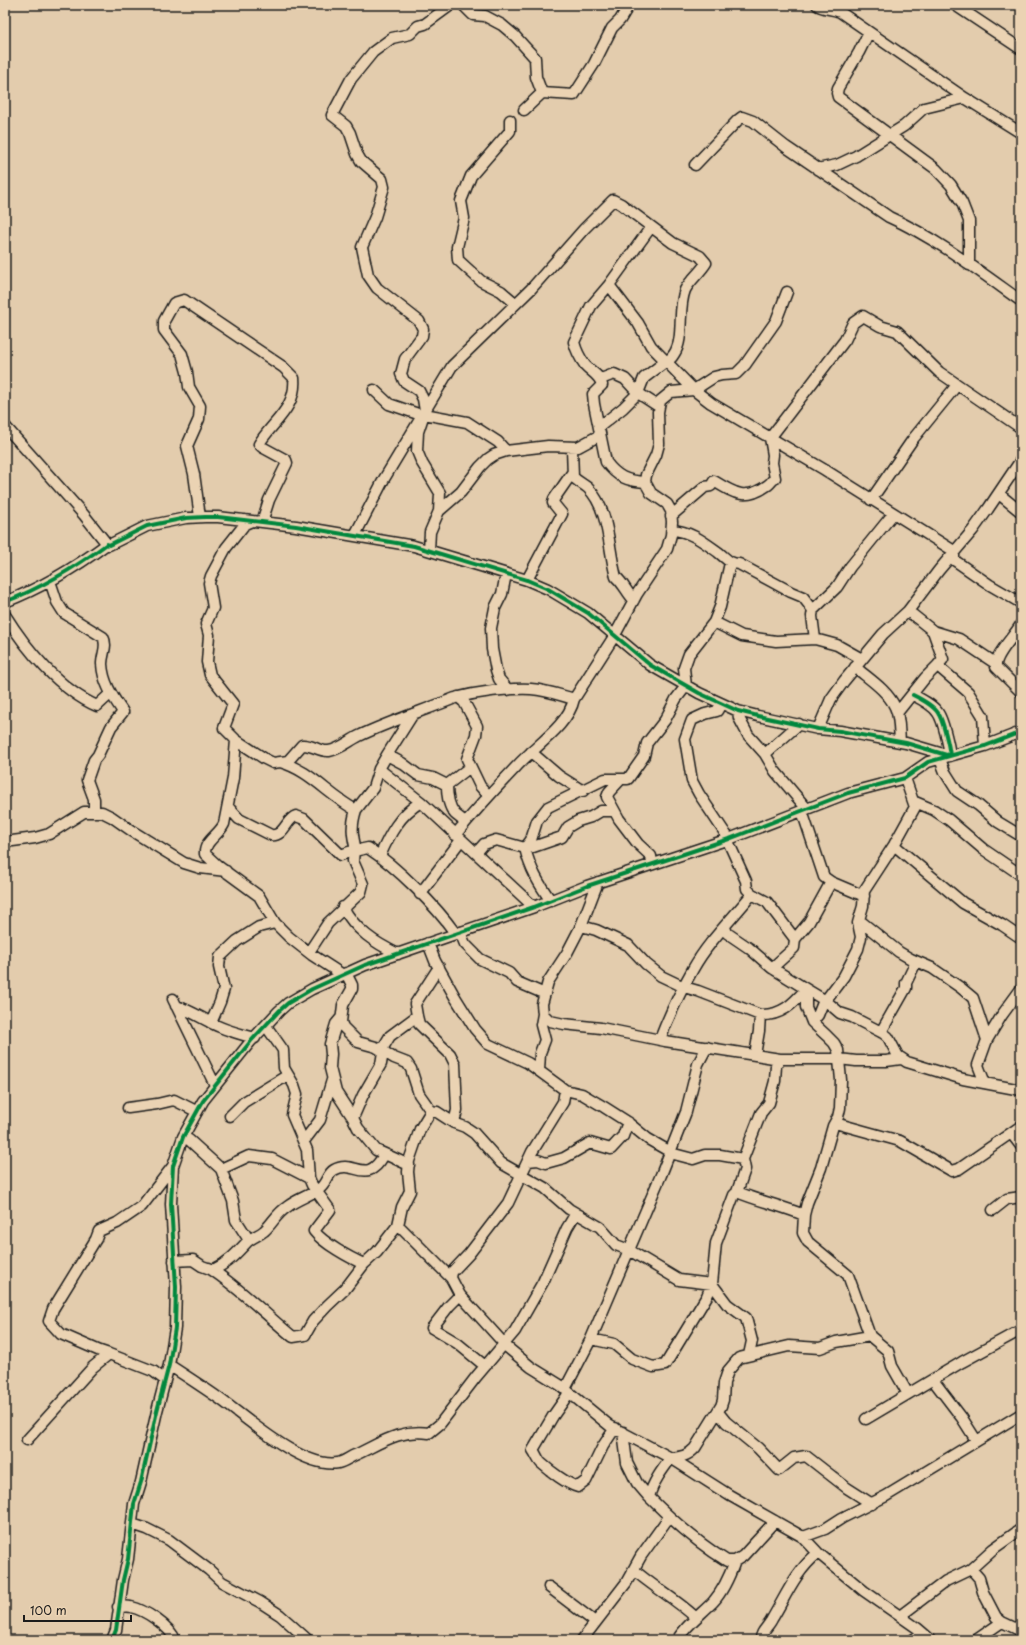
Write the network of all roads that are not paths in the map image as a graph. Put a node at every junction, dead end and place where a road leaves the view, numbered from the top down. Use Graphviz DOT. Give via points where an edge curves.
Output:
graph roads {
  1 [pos="451,5"];
  2 [pos="463,5"];
  3 [pos="629,5"];
  4 [pos="817,5"];
  5 [pos="955,5"];
  6 [pos="869,32"];
  7 [pos="1021,49"];
  8 [pos="542,93"];
  9 [pos="965,98"];
  10 [pos="524,110"];
  11 [pos="510,120"];
  12 [pos="1021,133"];
  13 [pos="889,135"];
  14 [pos="695,165"];
  15 [pos="817,169"];
  16 [pos="651,227"];
  17 [pos="969,266"];
  18 [pos="609,285"];
  19 [pos="788,292"];
  20 [pos="1021,301"];
  21 [pos="516,303"];
  22 [pos="665,363"];
  23 [pos="601,379"];
  24 [pos="957,385"];
  25 [pos="374,390"];
  26 [pos="694,390"];
  27 [pos="638,393"];
  28 [pos="658,406"];
  29 [pos="423,413"];
  30 [pos="5,426"];
  31 [pos="1021,428"];
  32 [pos="599,431"];
  33 [pos="770,438"];
  34 [pos="572,448"];
  35 [pos="506,451"];
  36 [pos="1021,460"];
  37 [pos="572,473"];
  38 [pos="645,482"];
  39 [pos="999,494"];
  40 [pos="871,500"];
  41 [pos="439,511"];
  42 [pos="1021,512"];
  43 [pos="893,514"];
  44 [pos="670,516"];
  45 [pos="200,517"];
  46 [pos="257,521"];
  47 [pos="672,530"];
  48 [pos="355,536"];
  49 [pos="107,544"];
  50 [pos="429,550"];
  51 [pos="954,551"];
  52 [pos="730,563"];
  53 [pos="506,574"];
  54 [pos="527,580"];
  55 [pos="50,581"];
  56 [pos="634,600"];
  57 [pos="5,602"];
  58 [pos="1021,603"];
  59 [pos="813,610"];
  60 [pos="908,611"];
  61 [pos="5,615"];
  62 [pos="714,622"];
  63 [pos="1021,624"];
  64 [pos="933,631"];
  65 [pos="615,635"];
  66 [pos="815,639"];
  67 [pos="859,663"];
  68 [pos="995,663"];
  69 [pos="938,665"];
  70 [pos="686,686"];
  71 [pos="508,690"];
  72 [pos="1021,692"];
  73 [pos="110,694"];
  74 [pos="913,695"];
  75 [pos="458,697"];
  76 [pos="574,699"];
  77 [pos="721,704"];
  78 [pos="738,711"];
  79 [pos="897,713"];
  80 [pos="413,714"];
  81 [pos="799,724"];
  82 [pos="818,729"];
  83 [pos="1019,735"];
  84 [pos="236,740"];
  85 [pos="900,742"];
  86 [pos="985,746"];
  87 [pos="531,752"];
  88 [pos="765,754"];
  89 [pos="387,755"];
  90 [pos="950,756"];
  91 [pos="940,759"];
  92 [pos="278,762"];
  93 [pos="470,767"];
  94 [pos="380,769"];
  95 [pos="904,778"];
  96 [pos="620,779"];
  97 [pos="447,785"];
  98 [pos="582,791"];
  99 [pos="489,796"];
  100 [pos="913,801"];
  101 [pos="421,802"];
  102 [pos="228,807"];
  103 [pos="356,810"];
  104 [pos="805,810"];
  105 [pos="614,811"];
  106 [pos="94,812"];
  107 [pos="465,823"];
  108 [pos="1021,836"];
  109 [pos="458,837"];
  110 [pos="728,839"];
  111 [pos="5,842"];
  112 [pos="894,846"];
  113 [pos="525,848"];
  114 [pos="355,850"];
  115 [pos="476,853"];
  116 [pos="205,854"];
  117 [pos="380,856"];
  118 [pos="652,864"];
  119 [pos="192,866"];
  120 [pos="226,871"];
  121 [pos="1021,875"];
  122 [pos="598,882"];
  123 [pos="831,882"];
  124 [pos="420,894"];
  125 [pos="752,894"];
  126 [pos="864,896"];
  127 [pos="551,900"];
  128 [pos="343,907"];
  129 [pos="534,907"];
  130 [pos="859,920"];
  131 [pos="275,923"];
  132 [pos="582,926"];
  133 [pos="725,927"];
  134 [pos="458,932"];
  135 [pos="1021,938"];
  136 [pos="795,939"];
  137 [pos="428,943"];
  138 [pos="309,952"];
  139 [pos="398,954"];
  140 [pos="916,962"];
  141 [pos="439,967"];
  142 [pos="772,968"];
  143 [pos="344,974"];
  144 [pos="684,987"];
  145 [pos="806,989"];
  146 [pos="1021,989"];
  147 [pos="545,994"];
  148 [pos="826,1001"];
  149 [pos="543,1014"];
  150 [pos="760,1015"];
  151 [pos="417,1016"];
  152 [pos="342,1018"];
  153 [pos="812,1022"];
  154 [pos="210,1023"];
  155 [pos="266,1026"];
  156 [pos="881,1032"];
  157 [pos="255,1038"];
  158 [pos="660,1040"];
  159 [pos="987,1040"];
  160 [pos="707,1047"];
  161 [pos="384,1051"];
  162 [pos="755,1055"];
  163 [pos="780,1059"];
  164 [pos="839,1059"];
  165 [pos="901,1059"];
  166 [pos="539,1071"];
  167 [pos="288,1074"];
  168 [pos="332,1080"];
  169 [pos="985,1083"];
  170 [pos="215,1085"];
  171 [pos="565,1090"];
  172 [pos="1021,1090"];
  173 [pos="128,1108"];
  174 [pos="196,1111"];
  175 [pos="430,1111"];
  176 [pos="230,1116"];
  177 [pos="353,1118"];
  178 [pos="628,1122"];
  179 [pos="454,1123"];
  180 [pos="835,1123"];
  181 [pos="1021,1126"];
  182 [pos="1011,1133"];
  183 [pos="183,1137"];
  184 [pos="304,1141"];
  185 [pos="1021,1146"];
  186 [pos="670,1151"];
  187 [pos="384,1155"];
  188 [pos="743,1159"];
  189 [pos="528,1161"];
  190 [pos="409,1165"];
  191 [pos="173,1166"];
  192 [pos="221,1169"];
  193 [pos="522,1176"];
  194 [pos="309,1178"];
  195 [pos="316,1191"];
  196 [pos="737,1192"];
  197 [pos="1021,1197"];
  198 [pos="993,1210"];
  199 [pos="576,1213"];
  200 [pos="804,1215"];
  201 [pos="398,1225"];
  202 [pos="249,1240"];
  203 [pos="629,1250"];
  204 [pos="174,1261"];
  205 [pos="364,1264"];
  206 [pos="209,1268"];
  207 [pos="451,1278"];
  208 [pos="712,1284"];
  209 [pos="460,1295"];
  210 [pos="1021,1330"];
  211 [pos="870,1336"];
  212 [pos="591,1339"];
  213 [pos="503,1344"];
  214 [pos="108,1354"];
  215 [pos="749,1355"];
  216 [pos="169,1365"];
  217 [pos="485,1366"];
  218 [pos="165,1380"];
  219 [pos="933,1380"];
  220 [pos="567,1391"];
  221 [pos="908,1394"];
  222 [pos="718,1412"];
  223 [pos="1021,1414"];
  224 [pos="866,1420"];
  225 [pos="619,1430"];
  226 [pos="27,1440"];
  227 [pos="976,1440"];
  228 [pos="671,1458"];
  229 [pos="649,1498"];
  230 [pos="872,1504"];
  231 [pos="669,1517"];
  232 [pos="775,1521"];
  233 [pos="132,1524"];
  234 [pos="1021,1530"];
  235 [pos="804,1537"];
  236 [pos="818,1553"];
  237 [pos="735,1561"];
  238 [pos="971,1569"];
  239 [pos="634,1570"];
  240 [pos="550,1587"];
  241 [pos="118,1607"];
  242 [pos="900,1616"];
  243 [pos="695,1618"];
  244 [pos="595,1622"];
  245 [pos="1002,1622"];
  246 [pos="1021,1631"];
  247 [pos="922,1632"];
  248 [pos="112,1640"];
  249 [pos="175,1640"];
  250 [pos="308,1640"];
  251 [pos="582,1640"];
  252 [pos="677,1640"];
  253 [pos="761,1640"];
  254 [pos="913,1640"];
  255 [pos="931,1640"];
  256 [pos="976,1640"];
  1 -- 29 [label="street" via="410,34 392,38 379,46 351,79 332,115 346,126 361,161 382,179 384,187 362,247 368,275 377,288 419,321 423,329 422,336 405,358 401,374 404,381 422,395"];
  2 -- 8 [label="street" via="473,15 485,16 502,25 520,41 535,58 536,77"];
  3 -- 8 [label="street" via="612,28 574,96"];
  4 -- 6 [label="street" via="822,9 840,12"];
  5 -- 7 [label="street"];
  6 -- 9 [label="street"];
  6 -- 13 [label="street" via="837,93 845,103"];
  8 -- 10 [label="street"];
  9 -- 12 [label="street"];
  9 -- 13 [label="street" via="924,108 904,126"];
  11 -- 21 [label="street" via="510,131 471,176 461,201 464,218 458,260 481,281 501,290"];
  13 -- 15 [label="street" via="837,165"];
  13 -- 17 [label="street" via="936,169 951,185 962,203 969,221"];
  14 -- 15 [label="street" via="742,117 753,121"];
  15 -- 17 [label="street" via="889,218 908,227"];
  16 -- 18 [label="street"];
  16 -- 21 [label="street" via="613,200"];
  16 -- 22 [label="street" via="673,243 700,256 706,263 686,290 681,307 679,341 675,354"];
  17 -- 20 [label="street"];
  18 -- 22 [label="street"];
  18 -- 23 [label="street" via="591,306 574,342 586,366"];
  19 -- 26 [label="street" via="776,321 745,365 736,374 714,377"];
  21 -- 29 [label="street" via="452,366"];
  22 -- 26 [label="street"];
  22 -- 27 [label="street" via="644,378"];
  23 -- 27 [label="street" via="614,374 625,379"];
  23 -- 32 [label="street" via="602,384 593,394"];
  24 -- 31 [label="street"];
  24 -- 33 [label="street" via="939,372 897,331 880,326 863,316 853,323 845,340"];
  24 -- 40 [label="street" via="914,439"];
  25 -- 29 [label="street" via="389,404"];
  26 -- 28 [label="street" via="671,392"];
  26 -- 33 [label="street"];
  27 -- 28 [label="street"];
  27 -- 32 [label="street"];
  28 -- 38 [label="street" via="659,444"];
  29 -- 35 [label="street" via="467,422 498,442"];
  29 -- 41 [label="street" via="417,451 440,493"];
  29 -- 48 [label="street" via="384,479"];
  30 -- 49 [label="street"];
  32 -- 34 [label="street" via="585,444"];
  32 -- 38 [label="street" via="604,456 610,467 630,481"];
  33 -- 40 [label="street"];
  33 -- 44 [label="street" via="775,478 769,484 757,491 737,494 714,481 711,486 705,487"];
  34 -- 35 [label="street" via="548,446"];
  34 -- 37 [label="street"];
  35 -- 41 [label="street" via="488,459 461,492"];
  36 -- 39 [label="street"];
  37 -- 54 [label="street" via="553,503 562,514"];
  37 -- 56 [label="street" via="573,477 594,496 606,524 616,577"];
  38 -- 44 [label="street" via="650,493 669,507"];
  39 -- 42 [label="street"];
  39 -- 51 [label="street"];
  40 -- 43 [label="street"];
  41 -- 50 [label="street" via="430,532"];
  43 -- 51 [label="street"];
  43 -- 59 [label="street" via="837,587"];
  44 -- 47 [label="street"];
  45 -- 46 [label="street"];
  45 -- 46 [label="street" via="187,446 199,420 200,406 187,383 182,354 164,330 166,314 174,303 184,300 282,367 294,378 292,395 282,416 259,444 288,463"];
  45 -- 49 [label="street" via="147,526"];
  46 -- 48 [label="street"];
  46 -- 84 [label="street" via="245,524 226,548 209,583 213,608 206,624 209,635 207,662 210,674 232,704 224,728"];
  47 -- 52 [label="street" via="688,532"];
  47 -- 56 [label="street" via="667,549"];
  48 -- 50 [label="street"];
  49 -- 55 [label="street"];
  50 -- 53 [label="street"];
  51 -- 58 [label="street" via="954,560"];
  51 -- 60 [label="street"];
  52 -- 59 [label="street" via="740,564 802,597"];
  52 -- 62 [label="street"];
  53 -- 54 [label="street"];
  53 -- 71 [label="street" via="502,594 495,608 492,649 498,679"];
  54 -- 65 [label="street" via="577,606"];
  55 -- 57 [label="street"];
  55 -- 73 [label="street" via="57,602 64,612 103,637 106,646 102,662 103,676"];
  56 -- 65 [label="street"];
  59 -- 66 [label="street"];
  60 -- 64 [label="street"];
  60 -- 67 [label="street" via="883,634"];
  61 -- 73 [label="street" via="30,651 59,681 83,700 97,706"];
  62 -- 66 [label="street" via="742,636 762,640"];
  62 -- 70 [label="street" via="689,654 684,668"];
  63 -- 68 [label="street" via="1010,642 1000,651"];
  64 -- 68 [label="street" via="959,639"];
  64 -- 69 [label="street" via="943,659"];
  65 -- 70 [label="street" via="645,662"];
  65 -- 76 [label="street"];
  66 -- 67 [label="street" via="837,645"];
  67 -- 79 [label="street" via="885,692"];
  67 -- 82 [label="street" via="832,699"];
  68 -- 72 [label="street"];
  69 -- 74 [label="street"];
  69 -- 86 [label="street" via="968,692 983,716"];
  70 -- 77 [label="street"];
  70 -- 96 [label="street" via="647,743 644,756 634,772 628,779"];
  71 -- 75 [label="street"];
  71 -- 76 [label="street" via="530,689"];
  73 -- 106 [label="street" via="123,712 111,727 87,780 94,799"];
  74 -- 79 [label="street"];
  74 -- 90 [label="street" via="938,713"];
  75 -- 80 [label="street"];
  75 -- 93 [label="street" via="464,702 477,726 467,759"];
  76 -- 87 [label="street" via="565,718"];
  77 -- 78 [label="street"];
  77 -- 110 [label="street" via="717,711 692,720 685,739 692,781"];
  78 -- 81 [label="street"];
  78 -- 88 [label="street" via="743,727"];
  79 -- 85 [label="street"];
  80 -- 89 [label="street"];
  80 -- 92 [label="street" via="359,736 339,748 328,751 302,745 288,761"];
  81 -- 82 [label="street"];
  81 -- 88 [label="street"];
  82 -- 85 [label="street" via="840,730"];
  83 -- 86 [label="street"];
  84 -- 92 [label="street" via="265,759 273,763"];
  84 -- 102 [label="street"];
  85 -- 90 [label="street"];
  86 -- 90 [label="street"];
  87 -- 98 [label="street" via="559,776"];
  87 -- 99 [label="street"];
  88 -- 104 [label="street"];
  89 -- 94 [label="street"];
  89 -- 97 [label="street" via="418,775 433,778"];
  90 -- 91 [label="street"];
  91 -- 95 [label="street" via="928,762"];
  91 -- 108 [label="street" via="957,791"];
  92 -- 103 [label="street" via="297,769"];
  93 -- 97 [label="street"];
  93 -- 99 [label="street" via="480,786"];
  94 -- 101 [label="street"];
  94 -- 103 [label="street" via="373,788"];
  95 -- 100 [label="street"];
  95 -- 104 [label="street" via="848,793"];
  96 -- 98 [label="street" via="604,779"];
  96 -- 105 [label="street" via="607,797"];
  97 -- 107 [label="street" via="447,798 455,814"];
  98 -- 113 [label="street" via="548,808 537,821 531,840"];
  99 -- 107 [label="street"];
  100 -- 112 [label="street" via="915,807"];
  100 -- 121 [label="street" via="949,820 990,855"];
  101 -- 109 [label="street"];
  101 -- 117 [label="street" via="404,814 388,837"];
  102 -- 114 [label="street" via="239,819 275,836 293,817 300,817 341,855"];
  102 -- 116 [label="street" via="221,830 207,845"];
  103 -- 114 [label="street" via="352,823"];
  104 -- 110 [label="street"];
  104 -- 123 [label="street" via="824,877"];
  105 -- 113 [label="street" via="601,811 568,827 562,836"];
  105 -- 118 [label="street" via="638,844 651,856"];
  106 -- 111 [label="street" via="84,812 49,834"];
  106 -- 119 [label="street" via="102,812 112,817 148,842"];
  107 -- 109 [label="street"];
  109 -- 115 [label="street"];
  109 -- 124 [label="street"];
  110 -- 118 [label="street"];
  110 -- 125 [label="street" via="747,889"];
  112 -- 126 [label="street" via="864,891"];
  112 -- 135 [label="street" via="963,903 1002,924"];
  113 -- 115 [label="street" via="496,840 484,844"];
  113 -- 127 [label="street" via="529,866"];
  114 -- 117 [label="street" via="368,848"];
  114 -- 128 [label="street" via="353,861 363,884 361,892"];
  115 -- 129 [label="street"];
  116 -- 119 [label="street"];
  116 -- 120 [label="street"];
  117 -- 124 [label="street"];
  118 -- 122 [label="street"];
  119 -- 120 [label="street"];
  120 -- 131 [label="street" via="259,896"];
  122 -- 127 [label="street"];
  122 -- 132 [label="street"];
  123 -- 126 [label="street"];
  123 -- 136 [label="street" via="809,922"];
  124 -- 134 [label="street"];
  125 -- 133 [label="street"];
  125 -- 136 [label="street" via="767,902"];
  126 -- 130 [label="street"];
  127 -- 129 [label="street"];
  128 -- 138 [label="street" via="328,923"];
  128 -- 139 [label="street" via="359,930 384,948"];
  129 -- 134 [label="street"];
  130 -- 140 [label="street" via="899,952"];
  130 -- 148 [label="street" via="861,937 858,949 844,976"];
  131 -- 138 [label="street"];
  131 -- 154 [label="street" via="259,927 237,941 220,957 219,967 224,989"];
  132 -- 144 [label="street" via="628,945 661,976"];
  132 -- 147 [label="street" via="548,982"];
  133 -- 142 [label="street" via="727,933"];
  133 -- 144 [label="street" via="693,969"];
  134 -- 137 [label="street"];
  134 -- 147 [label="street" via="465,944 480,959 509,973 518,982"];
  136 -- 142 [label="street" via="794,948"];
  137 -- 139 [label="street"];
  137 -- 141 [label="street"];
  138 -- 143 [label="street"];
  139 -- 143 [label="street"];
  140 -- 156 [label="street" via="906,988"];
  140 -- 159 [label="street" via="932,968 973,998"];
  141 -- 151 [label="street" via="416,1004"];
  141 -- 166 [label="street" via="475,1029 488,1044"];
  142 -- 145 [label="street"];
  143 -- 152 [label="street" via="352,984 352,989 343,1005"];
  143 -- 155 [label="street" via="288,1003"];
  144 -- 150 [label="street"];
  144 -- 158 [label="street"];
  145 -- 148 [label="street"];
  145 -- 150 [label="street" via="781,1012 769,1016"];
  145 -- 153 [label="street" via="806,1007"];
  146 -- 159 [label="street"];
  147 -- 149 [label="street"];
  148 -- 153 [label="street"];
  148 -- 156 [label="street" via="840,1013"];
  149 -- 158 [label="street" via="550,1021"];
  149 -- 166 [label="street" via="541,1025 545,1040 540,1053"];
  150 -- 162 [label="street"];
  151 -- 161 [label="street" via="390,1036"];
  151 -- 179 [label="street" via="418,1024 450,1054 455,1064 457,1110"];
  152 -- 161 [label="street" via="341,1022 346,1032 358,1042"];
  152 -- 168 [label="street" via="336,1024 330,1044"];
  153 -- 164 [label="street" via="834,1043"];
  154 -- 157 [label="street"];
  154 -- 170 [label="street" via="174,1003"];
  155 -- 157 [label="street"];
  155 -- 167 [label="street" via="283,1050 284,1068"];
  156 -- 165 [label="street" via="888,1037 895,1053"];
  157 -- 170 [label="street"];
  158 -- 160 [label="street"];
  159 -- 169 [label="street" via="978,1065"];
  160 -- 162 [label="street"];
  160 -- 186 [label="street" via="698,1064 686,1112"];
  161 -- 175 [label="street" via="407,1063 412,1069 419,1094"];
  161 -- 177 [label="street" via="381,1064"];
  162 -- 163 [label="street"];
  163 -- 164 [label="street"];
  163 -- 188 [label="street" via="776,1065 775,1081 768,1103"];
  164 -- 165 [label="street"];
  164 -- 180 [label="street" via="840,1108"];
  165 -- 169 [label="street" via="962,1079"];
  166 -- 171 [label="street"];
  167 -- 176 [label="street" via="244,1102"];
  167 -- 184 [label="street" via="297,1094 292,1115"];
  168 -- 177 [label="street" via="336,1092"];
  168 -- 184 [label="street" via="320,1120"];
  169 -- 172 [label="street"];
  170 -- 174 [label="street"];
  171 -- 178 [label="street" via="582,1094"];
  171 -- 189 [label="street" via="563,1102"];
  173 -- 174 [label="street" via="174,1100"];
  174 -- 183 [label="street"];
  175 -- 179 [label="street" via="437,1112"];
  175 -- 190 [label="street" via="420,1129"];
  177 -- 187 [label="street" via="366,1139"];
  178 -- 186 [label="street" via="648,1139"];
  178 -- 189 [label="street" via="623,1136 611,1149 590,1142 564,1158 546,1163 538,1160"];
  179 -- 193 [label="street" via="474,1133 501,1163"];
  180 -- 182 [label="street" via="900,1141 952,1171 959,1169"];
  180 -- 200 [label="street"];
  181 -- 182 [label="street"];
  182 -- 185 [label="street"];
  183 -- 191 [label="street"];
  183 -- 192 [label="street"];
  184 -- 194 [label="street"];
  186 -- 188 [label="street" via="693,1159 705,1155 720,1155"];
  186 -- 203 [label="street"];
  187 -- 190 [label="street" via="392,1156"];
  187 -- 195 [label="street" via="375,1168 370,1170 342,1167 332,1171"];
  188 -- 196 [label="street" via="745,1169"];
  189 -- 193 [label="street"];
  190 -- 201 [label="street" via="410,1191 402,1207"];
  191 -- 204 [label="street" via="171,1204"];
  191 -- 214 [label="street" via="142,1206 117,1223 98,1231 96,1239 53,1309 49,1321 61,1334"];
  192 -- 194 [label="street" via="249,1156 272,1159"];
  192 -- 202 [label="street" via="233,1201 236,1220"];
  193 -- 199 [label="street" via="545,1188"];
  193 -- 207 [label="street" via="508,1203 469,1254 454,1268"];
  194 -- 195 [label="street"];
  195 -- 202 [label="street" via="286,1207 263,1232"];
  195 -- 205 [label="street" via="330,1210 314,1231 319,1238 351,1259"];
  196 -- 200 [label="street" via="754,1200 781,1206"];
  196 -- 208 [label="street" via="716,1243"];
  197 -- 198 [label="street" via="1007,1199"];
  199 -- 203 [label="street" via="600,1227 616,1245"];
  199 -- 213 [label="street" via="544,1282 515,1330"];
  200 -- 211 [label="street" via="805,1238 848,1275"];
  201 -- 205 [label="street"];
  201 -- 207 [label="street"];
  202 -- 206 [label="street" via="225,1264 213,1270"];
  203 -- 208 [label="street" via="679,1280"];
  203 -- 212 [label="street"];
  204 -- 206 [label="street" via="193,1260"];
  204 -- 216 [label="street" via="176,1318"];
  205 -- 206 [label="street" via="345,1289 313,1321 305,1335 293,1338 226,1279"];
  207 -- 209 [label="street"];
  208 -- 212 [label="street" via="665,1365 653,1367 632,1358 614,1344"];
  208 -- 215 [label="street" via="727,1304 746,1318 752,1341"];
  209 -- 213 [label="street"];
  209 -- 217 [label="street" via="432,1328 458,1343"];
  210 -- 219 [label="street"];
  211 -- 215 [label="street" via="836,1342 820,1348 788,1346"];
  211 -- 221 [label="street" via="888,1351 892,1366"];
  212 -- 220 [label="street"];
  213 -- 217 [label="street"];
  213 -- 220 [label="street"];
  214 -- 218 [label="street" via="153,1371"];
  214 -- 226 [label="street" via="93,1367"];
  215 -- 222 [label="street" via="739,1358 728,1371 723,1400"];
  216 -- 217 [label="street" via="283,1446 308,1458 338,1463 403,1433 429,1433 440,1424"];
  216 -- 218 [label="street"];
  218 -- 233 [label="street" via="134,1504"];
  219 -- 221 [label="street"];
  219 -- 227 [label="street"];
  220 -- 225 [label="street"];
  220 -- 225 [label="street" via="533,1450 541,1463 564,1481 578,1487 586,1481 604,1446"];
  221 -- 224 [label="street"];
  222 -- 228 [label="street" via="692,1452 684,1457"];
  222 -- 230 [label="street" via="779,1470 794,1458 806,1456"];
  223 -- 227 [label="street"];
  225 -- 228 [label="street"];
  225 -- 229 [label="street" via="627,1463 637,1483"];
  227 -- 230 [label="street"];
  228 -- 229 [label="street" via="651,1489"];
  228 -- 232 [label="street"];
  229 -- 231 [label="street"];
  230 -- 235 [label="street"];
  231 -- 237 [label="street" via="720,1557 727,1561"];
  231 -- 239 [label="street"];
  232 -- 235 [label="street"];
  232 -- 237 [label="street" via="743,1556"];
  233 -- 241 [label="street"];
  233 -- 250 [label="street" via="169,1540 222,1582 280,1615"];
  234 -- 238 [label="street" via="993,1548"];
  235 -- 236 [label="street"];
  236 -- 242 [label="street" via="864,1591"];
  236 -- 253 [label="street" via="806,1563 792,1582 772,1621 760,1636"];
  237 -- 243 [label="street" via="713,1601"];
  238 -- 242 [label="street" via="946,1581"];
  238 -- 245 [label="street" via="979,1578 996,1617"];
  239 -- 243 [label="street"];
  239 -- 244 [label="street"];
  240 -- 244 [label="street"];
  241 -- 248 [label="street" via="116,1630"];
  241 -- 249 [label="street" via="130,1607 154,1618 168,1629"];
  242 -- 247 [label="street"];
  243 -- 252 [label="street"];
  244 -- 251 [label="street"];
  245 -- 246 [label="street"];
  245 -- 256 [label="street"];
  247 -- 254 [label="street"];
  247 -- 255 [label="street"];
}
